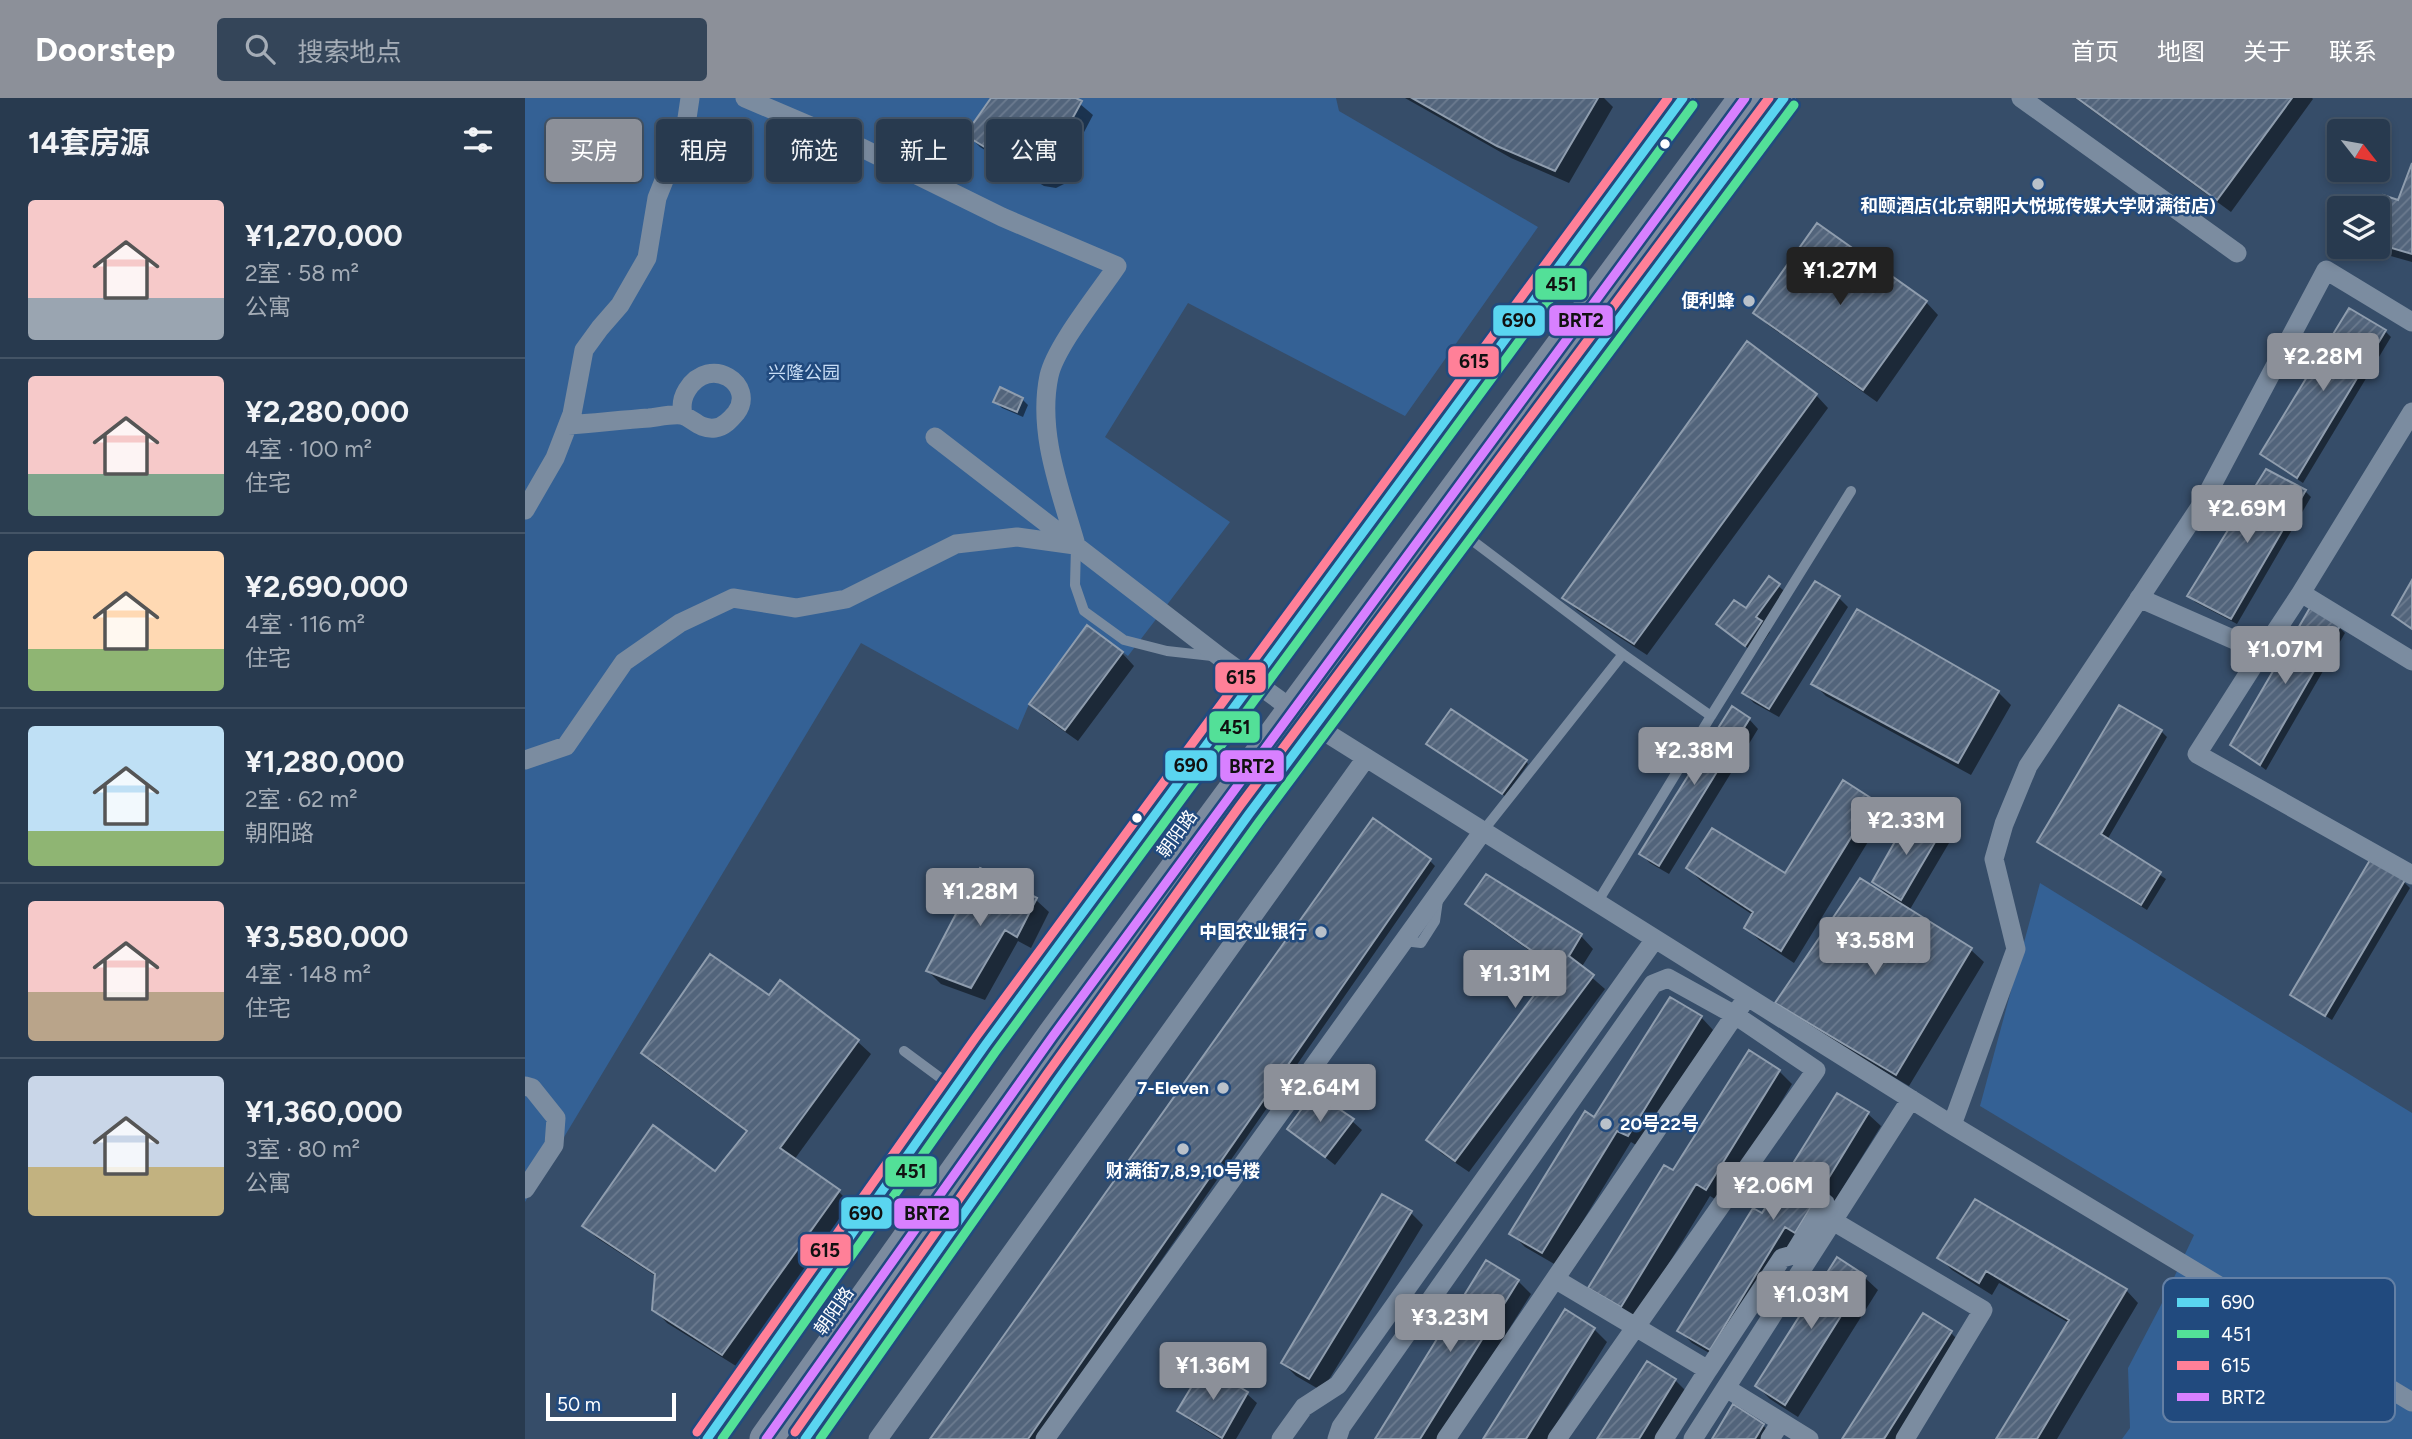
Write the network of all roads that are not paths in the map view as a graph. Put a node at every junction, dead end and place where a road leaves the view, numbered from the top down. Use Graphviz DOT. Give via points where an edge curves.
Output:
graph roads {
  1 [pos="690,98"];
  2 [pos="745,98"];
  3 [pos="1716,98"];
  4 [pos="1745,98"];
  5 [pos="1784,98"];
  6 [pos="2021,98"];
  7 [pos="1675,101"];
  8 [pos="2237,253"];
  9 [pos="2412,322"];
  10 [pos="2412,412"];
  11 [pos="683,415"];
  12 [pos="568,425"];
  13 [pos="935,437"];
  14 [pos="1851,491"];
  15 [pos="525,510"];
  16 [pos="1460,532"];
  17 [pos="1076,545"];
  18 [pos="2301,593"];
  19 [pos="2139,598"];
  20 [pos="2262,652"];
  21 [pos="1623,654"];
  22 [pos="1220,657"];
  23 [pos="2412,661"];
  24 [pos="1284,704"];
  25 [pos="1711,716"];
  26 [pos="1366,758"];
  27 [pos="525,760"];
  28 [pos="1483,831"];
  29 [pos="2412,875"];
  30 [pos="1597,903"];
  31 [pos="1655,939"];
  32 [pos="1747,997"];
  33 [pos="1735,1015"];
  34 [pos="904,1051"];
  35 [pos="525,1086"];
  36 [pos="954,1088"];
  37 [pos="1910,1099"];
  38 [pos="1952,1125"];
  39 [pos="525,1189"];
  40 [pos="1825,1203"];
  41 [pos="1833,1221"];
  42 [pos="2206,1278"];
  43 [pos="1555,1279"];
  44 [pos="1636,1327"];
  45 [pos="1709,1370"];
  46 [pos="1726,1388"];
  47 [pos="2395,1392"];
  48 [pos="2412,1402"];
  49 [pos="1781,1422"];
  50 [pos="706,1439"];
  51 [pos="744,1439"];
  52 [pos="766,1439"];
  53 [pos="805,1439"];
  54 [pos="878,1439"];
  55 [pos="1045,1439"];
  56 [pos="1281,1439"];
  57 [pos="1337,1439"];
  58 [pos="1446,1439"];
  59 [pos="1557,1439"];
  60 [pos="1664,1439"];
  61 [pos="1693,1439"];
  62 [pos="1770,1439"];
  63 [pos="1809,1439"];
  64 [pos="1905,1439"];
  1 -- 12 [label="street" via="686,125 657,198 647,258 620,305 584,350"];
  2 -- 17 [label="street" via="1117,266 1061,348 1049,375 1052,464"];
  3 -- 24 [label="highway, 朝阳路"];
  4 -- 24 [label="highway, 朝阳路"];
  5 -- 16 [label="street, 朝阳路"];
  6 -- 8 [label="street"];
  7 -- 24 [label="street, 朝阳路"];
  9 -- 19 [label="street" via="2326,270 2202,504"];
  10 -- 18 [label="street"];
  11 -- 12 [label="street"];
  12 -- 15 [label="street"];
  13 -- 17 [label="street"];
  14 -- 25 [label="lane"];
  16 -- 21 [label="lane"];
  16 -- 24 [label="street, 朝阳路"];
  17 -- 22 [label="street"];
  17 -- 22 [label="lane" via="1075,585 1084,611 1123,640"];
  17 -- 27 [label="street" via="1017,537 956,544 846,599 796,608 733,598 680,622 624,662 566,746"];
  18 -- 20 [label="street"];
  18 -- 23 [label="street"];
  19 -- 20 [label="street"];
  19 -- 38 [label="street" via="2028,766 2004,824 1994,859 2016,949"];
  20 -- 29 [label="street" via="2197,754"];
  21 -- 25 [label="lane"];
  21 -- 28 [label="lane"];
  22 -- 24 [label="street"];
  24 -- 26 [label="street"];
  24 -- 36 [label="street, 朝阳路"];
  24 -- 51 [label="highway, 朝阳路" via="1036,1025"];
  24 -- 52 [label="highway, 朝阳路"];
  24 -- 53 [label="street, 朝阳路" via="1059,1078"];
  25 -- 30 [label="lane"];
  26 -- 28 [label="street"];
  26 -- 54 [label="street"];
  28 -- 30 [label="street"];
  28 -- 55 [label="street"];
  30 -- 31 [label="street"];
  31 -- 32 [label="street"];
  31 -- 56 [label="street" via="1338,1385 1304,1407"];
  32 -- 33 [label="street"];
  32 -- 37 [label="street"];
  33 -- 43 [label="street"];
  33 -- 44 [label="street" via="1815,1070"];
  33 -- 57 [label="street" via="1668,978 1653,985 1341,1427"];
  34 -- 36 [label="lane"];
  35 -- 39 [label="street" via="532,1088 556,1118 554,1145"];
  36 -- 50 [label="street, 朝阳路"];
  37 -- 38 [label="street"];
  37 -- 41 [label="street"];
  38 -- 42 [label="street"];
  40 -- 45 [label="street" via="1793,1255 1782,1258"];
  41 -- 46 [label="street"];
  41 -- 64 [label="street" via="1983,1310"];
  43 -- 44 [label="street"];
  43 -- 58 [label="street"];
  44 -- 45 [label="street"];
  44 -- 59 [label="street"];
  45 -- 60 [label="street"];
  46 -- 49 [label="street"];
  46 -- 61 [label="street"];
  47 -- 48 [label="street"];
  49 -- 62 [label="street"];
  49 -- 63 [label="street"];
}
